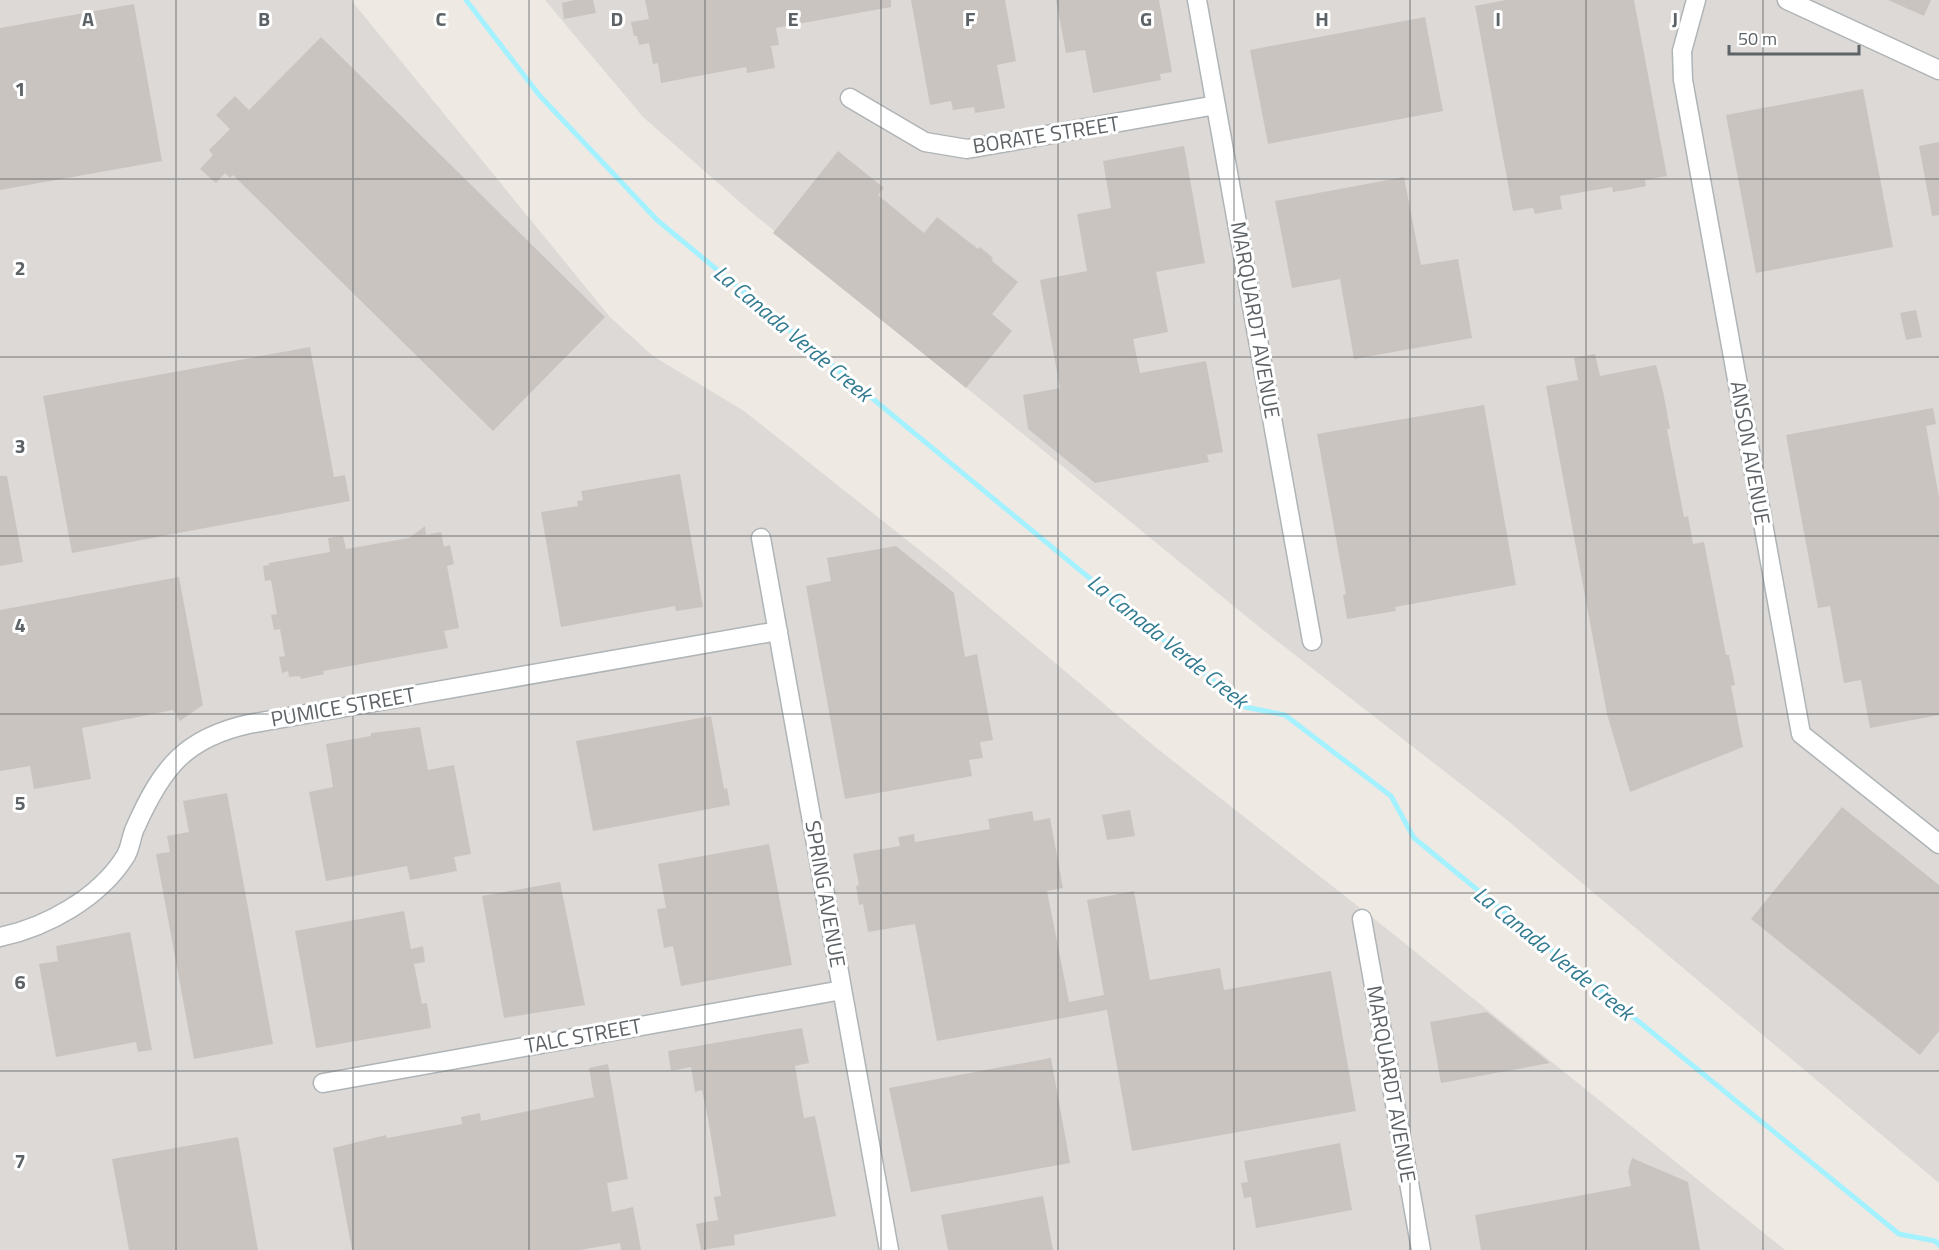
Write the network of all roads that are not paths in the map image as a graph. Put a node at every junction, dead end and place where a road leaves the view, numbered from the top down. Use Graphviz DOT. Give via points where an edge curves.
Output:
graph roads {
  1 [pos="1197,0"];
  2 [pos="1696,0"];
  3 [pos="1787,0"];
  4 [pos="1939,70"];
  5 [pos="850,98"];
  6 [pos="1216,105"];
  7 [pos="761,538"];
  8 [pos="778,630"];
  9 [pos="1312,641"];
  10 [pos="1939,844"];
  11 [pos="1362,919"];
  12 [pos="0,937"];
  13 [pos="842,990"];
  14 [pos="323,1083"];
  15 [pos="889,1250"];
  16 [pos="1420,1250"];
  1 -- 6 [label="street, MARQUARDT AVENUE"];
  2 -- 10 [label="street, ANSON AVENUE" via="1682,51 1687,111 1801,734"];
  3 -- 4 [label="street"];
  5 -- 6 [label="street, BORATE STREET" via="925,142 967,149"];
  6 -- 9 [label="street, MARQUARDT AVENUE"];
  7 -- 8 [label="street, SPRING AVENUE"];
  8 -- 12 [label="street, PUMICE STREET" via="220,731 182,752 154,787 126,856 99,886 64,914"];
  8 -- 13 [label="street, SPRING AVENUE"];
  11 -- 16 [label="street, MARQUARDT AVENUE"];
  13 -- 14 [label="street, TALC STREET"];
  13 -- 15 [label="street, SPRING AVENUE"];
}
